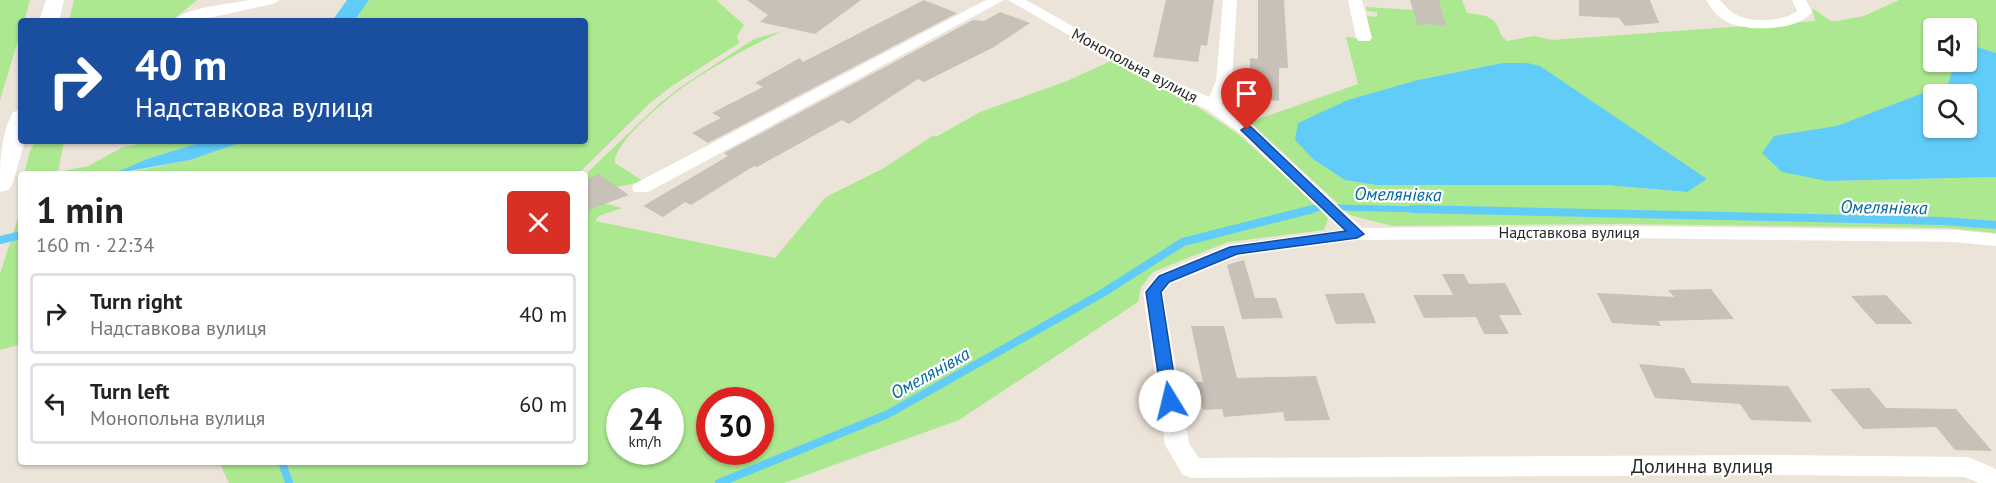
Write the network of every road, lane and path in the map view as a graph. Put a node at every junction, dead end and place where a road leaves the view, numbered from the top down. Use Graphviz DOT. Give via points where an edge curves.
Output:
graph roads {
  1 [pos="55,0"];
  2 [pos="273,0"];
  3 [pos="997,0"];
  4 [pos="1015,0"];
  5 [pos="1230,0"];
  6 [pos="1355,0"];
  7 [pos="1713,0"];
  8 [pos="1799,0"];
  9 [pos="50,18"];
  10 [pos="188,18"];
  11 [pos="1364,38"];
  12 [pos="1212,105"];
  13 [pos="18,127"];
  14 [pos="0,185"];
  15 [pos="641,188"];
  16 [pos="1357,234"];
  17 [pos="1996,240"];
  18 [pos="1154,292"];
  19 [pos="1996,480"];
  1 -- 9 [label="street"];
  2 -- 10 [label="street"];
  3 -- 15 [label="street"];
  4 -- 12 [label="street, Монопольна вулиця" via="1156,79"];
  5 -- 12 [label="street" via="1224,81"];
  6 -- 11 [label="street"];
  7 -- 8 [label="street" via="1722,12 1736,20 1764,23 1791,22 1803,16"];
  12 -- 16 [label="street, Монопольна вулиця" via="1247,130"];
  13 -- 14 [label="street"];
  16 -- 17 [label="street, Надставкова вулиця" via="1620,232 1955,236"];
  16 -- 18 [label="street, Надставкова вулиця" via="1235,250 1164,279"];
  18 -- 19 [label="street, Долинна вулиця" via="1177,445 1192,468 1968,467"];
}
